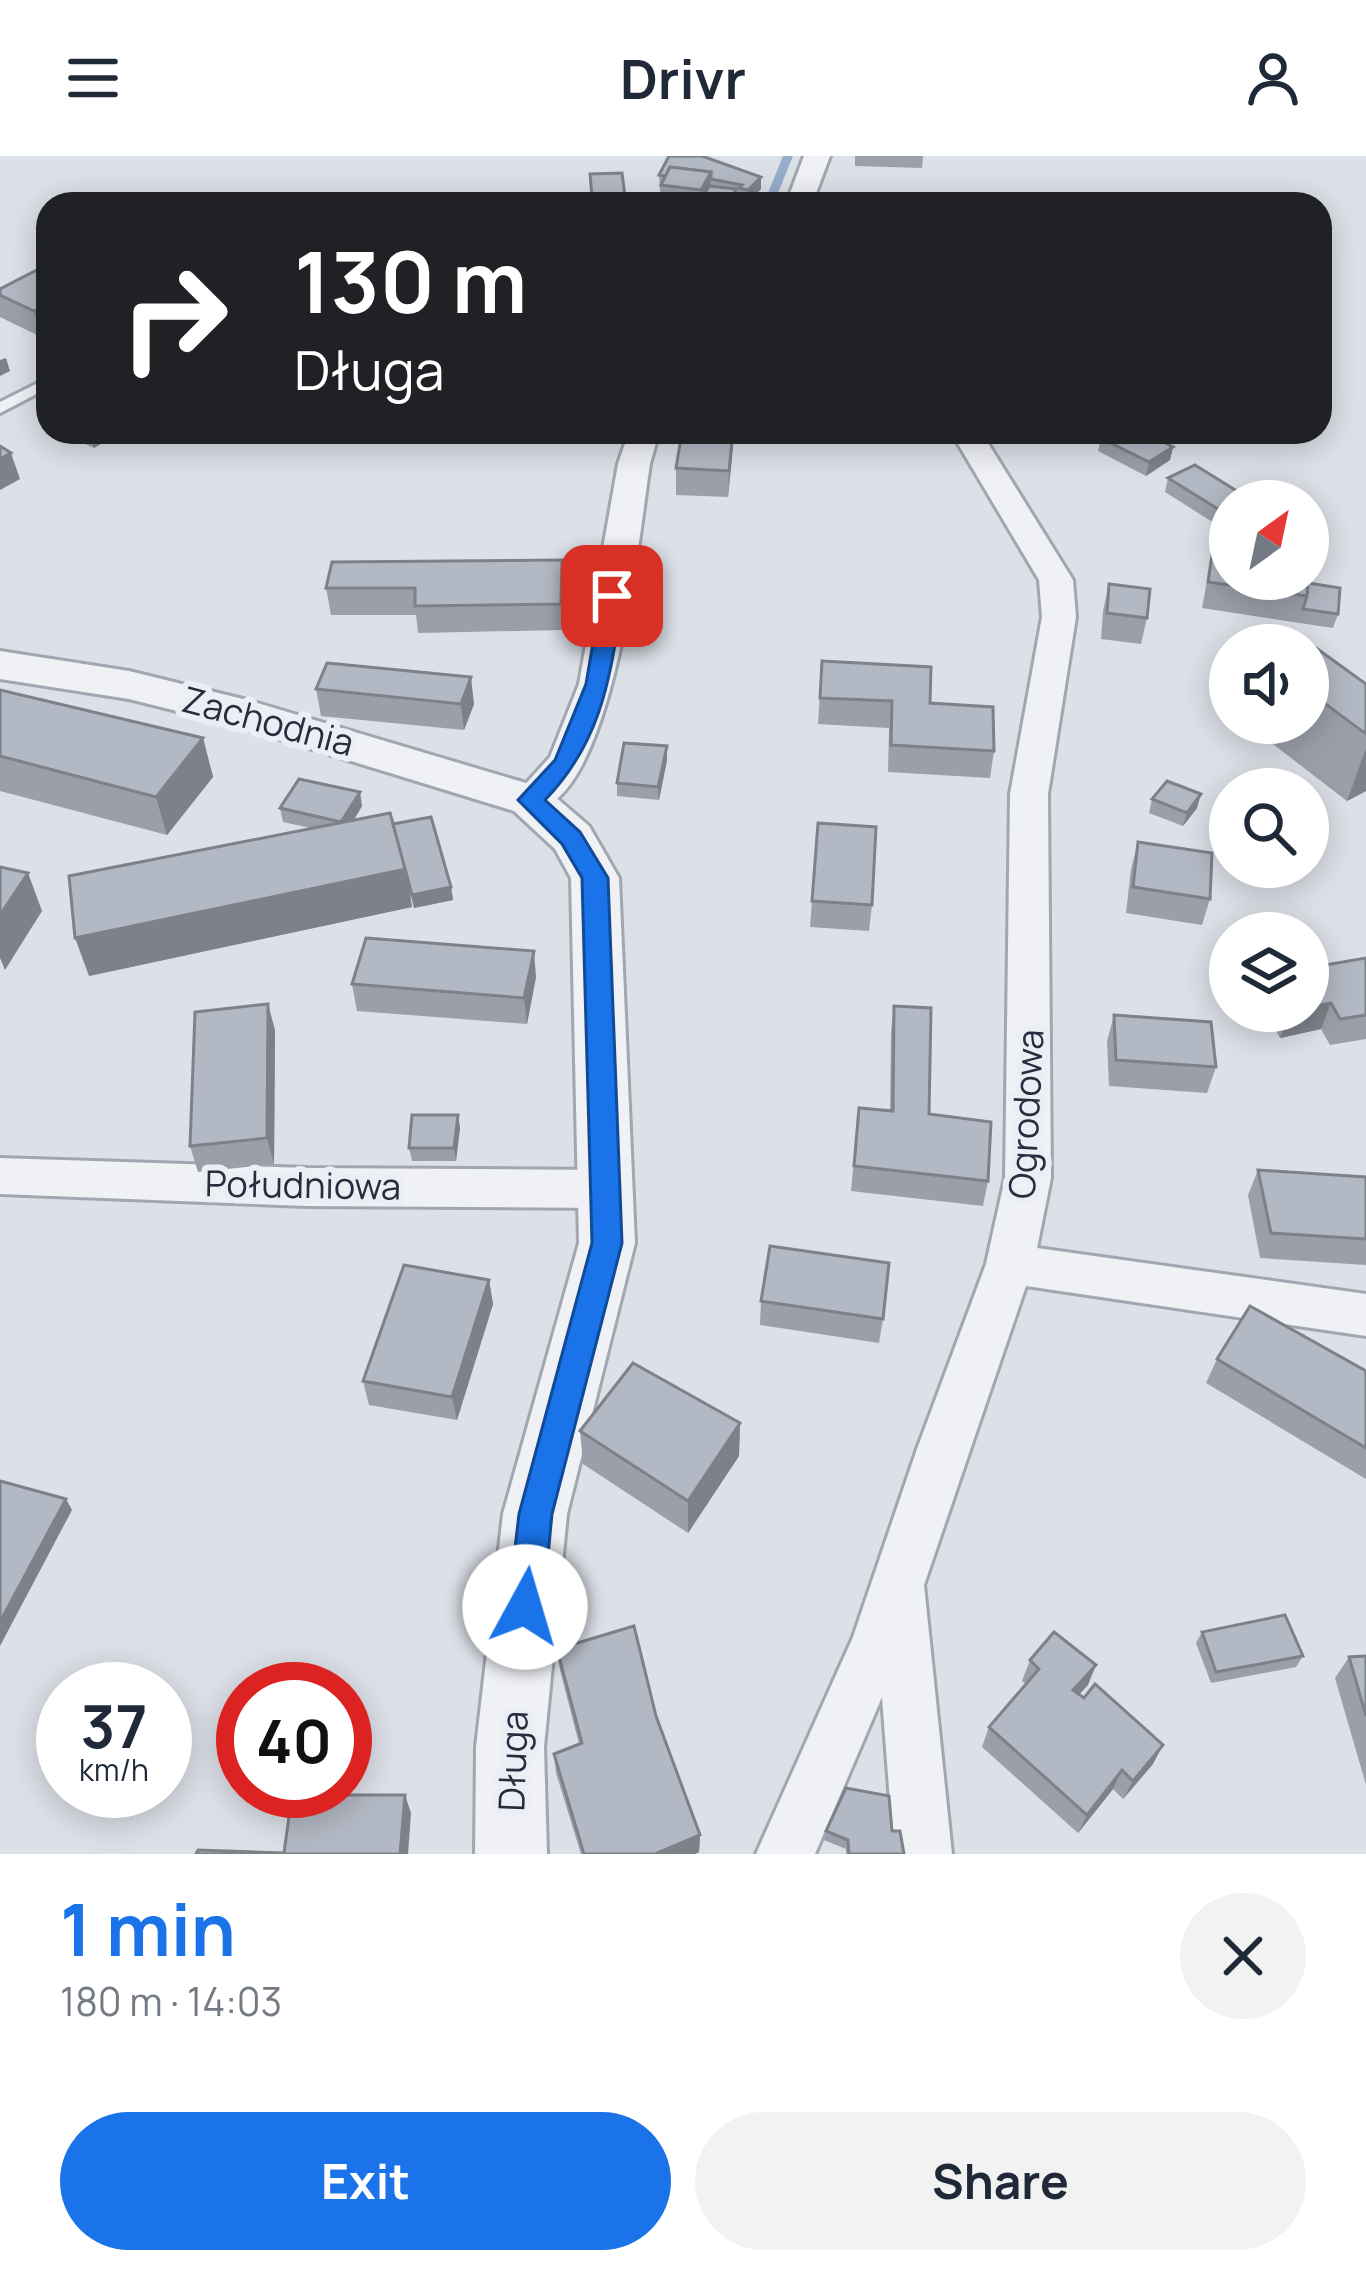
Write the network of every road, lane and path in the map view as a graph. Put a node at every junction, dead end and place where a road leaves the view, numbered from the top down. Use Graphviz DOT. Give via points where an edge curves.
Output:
graph roads {
  1 [pos="817,156"];
  2 [pos="804,192"];
  3 [pos="36,388"];
  4 [pos="0,408"];
  5 [pos="640,444"];
  6 [pos="973,444"];
  7 [pos="0,665"];
  8 [pos="530,800"];
  9 [pos="0,1176"];
  10 [pos="605,1190"];
  11 [pos="1010,1264"];
  12 [pos="1366,1315"];
  13 [pos="901,1577"];
  14 [pos="511,1854"];
  15 [pos="785,1854"];
  16 [pos="923,1854"];
  1 -- 2 [label="street"];
  3 -- 4 [label="lane"];
  5 -- 8 [label="street" via="597,684 566,763"];
  6 -- 11 [label="street, Ogrodowa" via="1056,580 1060,617 1029,794 1028,1178"];
  7 -- 8 [label="street, Zachodnia" via="228,709"];
  8 -- 10 [label="street, Długa" via="572,838 595,878"];
  9 -- 10 [label="street, Południowa"];
  10 -- 14 [label="street, Długa" via="607,1243 536,1514 510,1747"];
  11 -- 12 [label="street"];
  11 -- 13 [label="street, Ogrodowa"];
  13 -- 15 [label="street, Ogrodowa"];
  13 -- 16 [label="street"];
}
